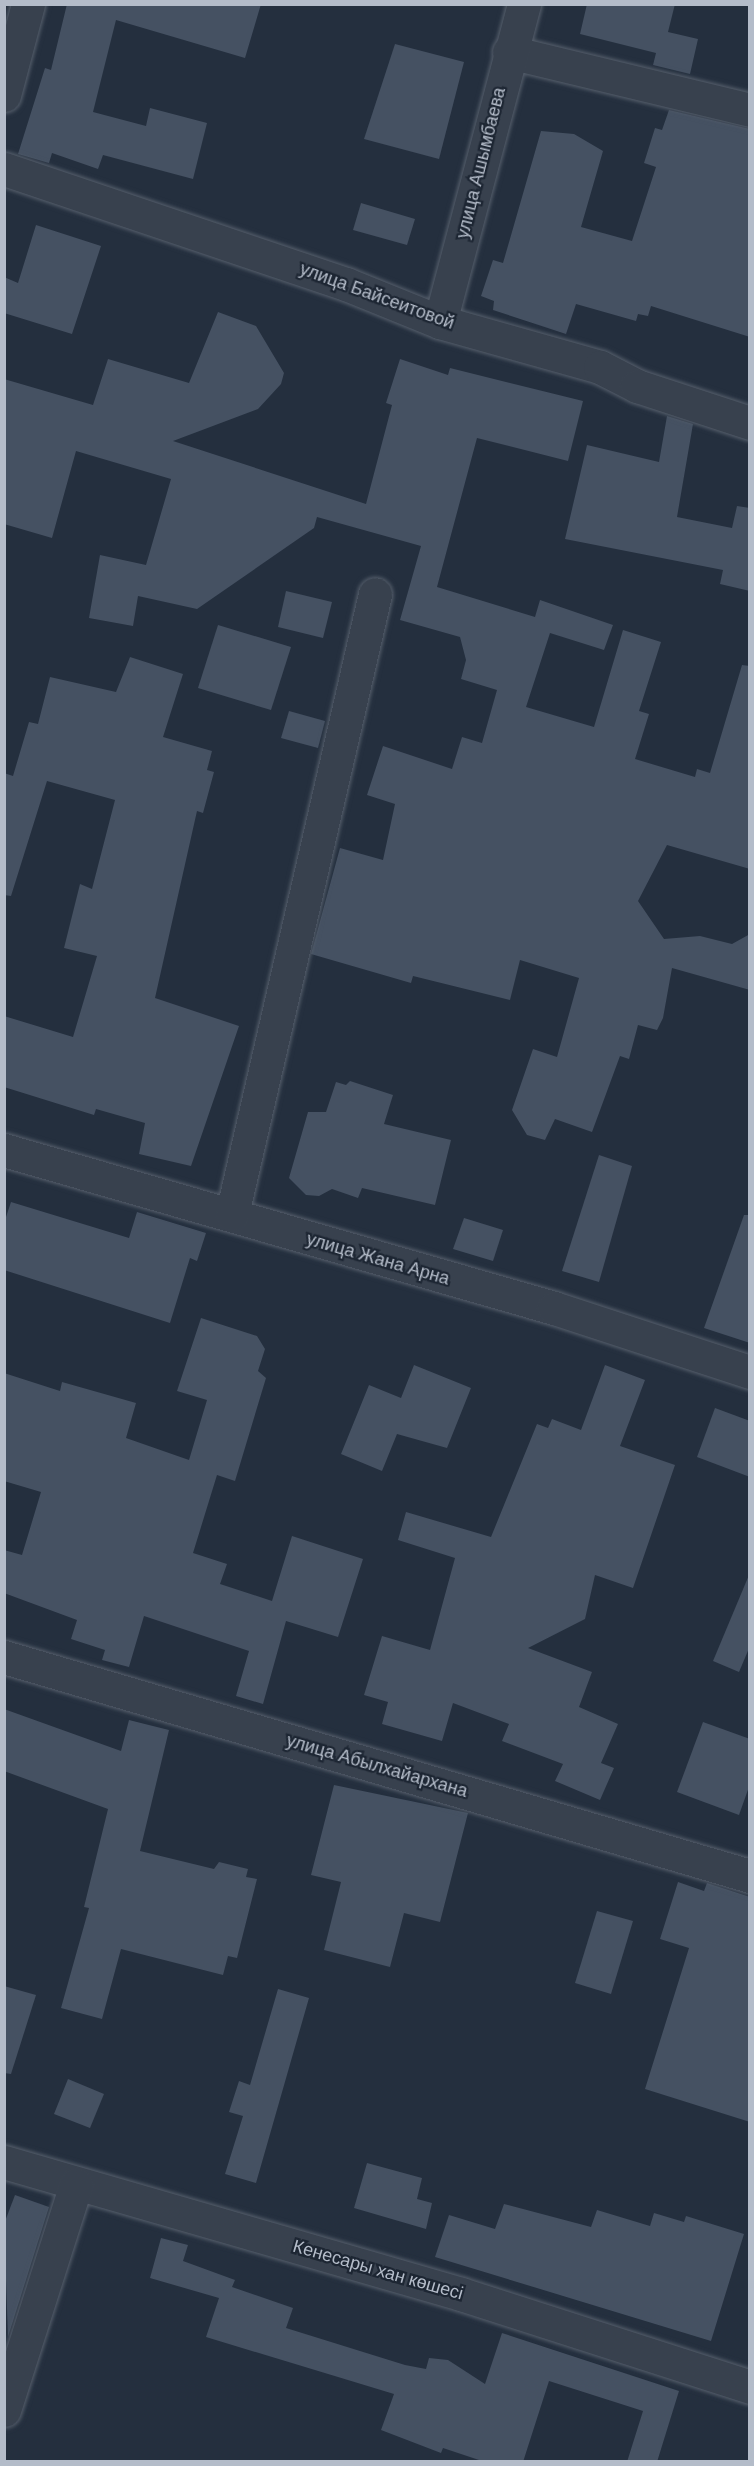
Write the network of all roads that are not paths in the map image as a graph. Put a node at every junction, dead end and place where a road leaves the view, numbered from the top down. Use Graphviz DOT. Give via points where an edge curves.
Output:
graph roads {
  1 [pos="28,4"];
  2 [pos="524,4"];
  3 [pos="509,52"];
  4 [pos="4,95"];
  5 [pos="750,110"];
  6 [pos="4,169"];
  7 [pos="440,322"];
  8 [pos="750,423"];
  9 [pos="375,594"];
  10 [pos="4,1150"];
  11 [pos="232,1214"];
  12 [pos="750,1372"];
  13 [pos="4,1657"];
  14 [pos="750,1876"];
  15 [pos="4,2162"];
  16 [pos="76,2184"];
  17 [pos="750,2387"];
  18 [pos="4,2410"];
  1 -- 4 [label="street"];
  2 -- 3 [label="street, улица Ашымбаева"];
  3 -- 5 [label="street"];
  3 -- 7 [label="street, улица Ашымбаева"];
  6 -- 7 [label="street, улица Байсеитовой" via="346,284"];
  7 -- 8 [label="street, улица Байсеитовой" via="600,367 637,386"];
  9 -- 11 [label="street"];
  10 -- 11 [label="street, улица Жана Арна"];
  11 -- 12 [label="street, улица Жана Арна" via="329,1247 554,1308"];
  13 -- 14 [label="street, улица Абылхайархана"];
  15 -- 16 [label="street, Кенесары хан көшесі"];
  16 -- 17 [label="street, Кенесары хан көшесі" via="461,2294"];
  16 -- 18 [label="street"];
}
